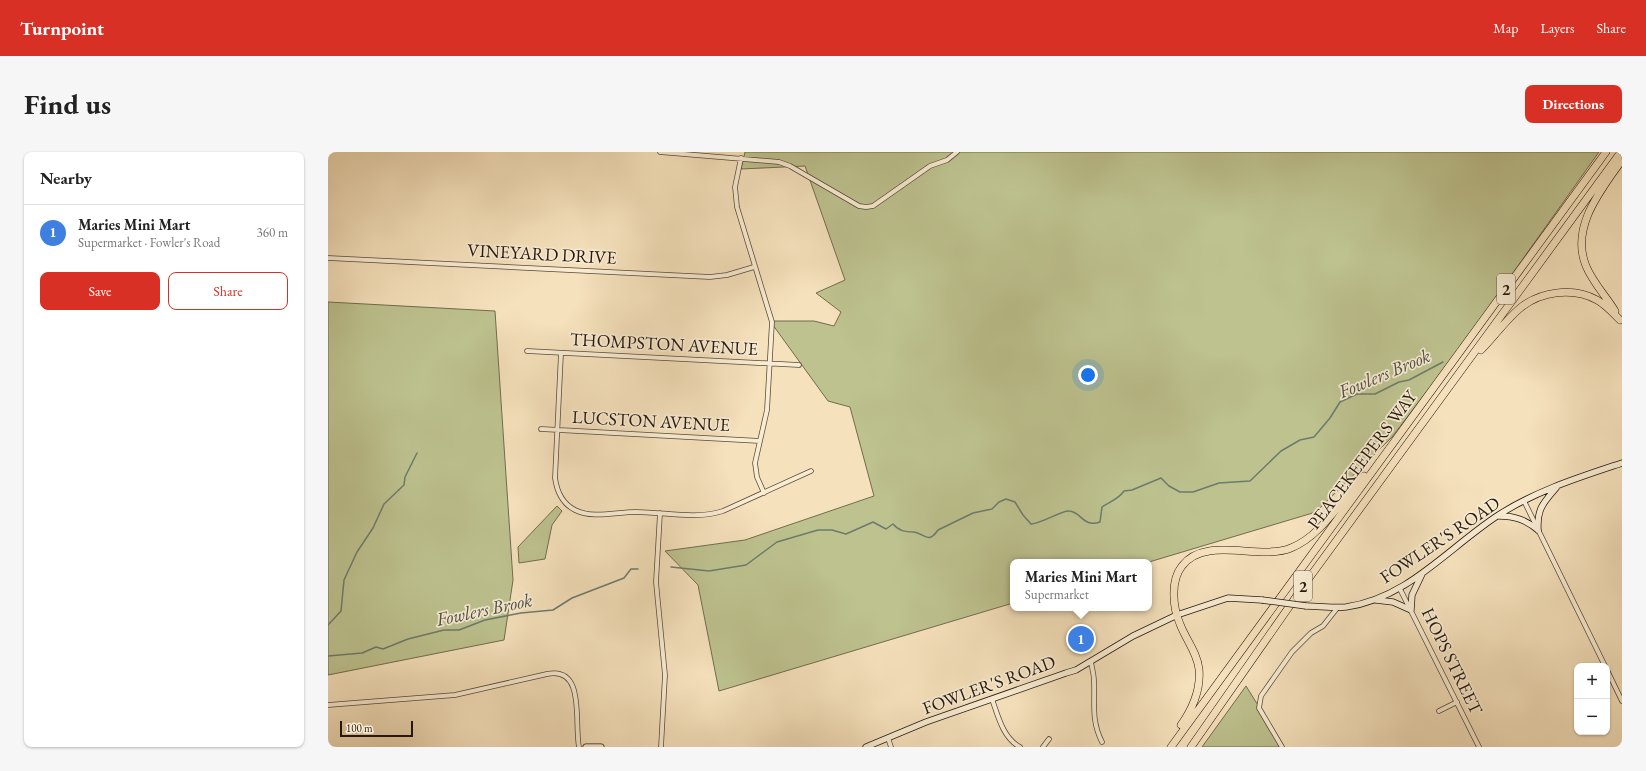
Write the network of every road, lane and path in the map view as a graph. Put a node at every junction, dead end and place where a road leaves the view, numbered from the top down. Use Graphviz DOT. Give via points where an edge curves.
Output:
graph roads {
  1 [pos="660,152"];
  2 [pos="957,152"];
  3 [pos="1606,152"];
  4 [pos="1621,152"];
  5 [pos="741,158"];
  6 [pos="1622,160"];
  7 [pos="328,258"];
  8 [pos="754,267"];
  9 [pos="1621,322"];
  10 [pos="527,352"];
  11 [pos="561,353"];
  12 [pos="770,364"];
  13 [pos="799,365"];
  14 [pos="1459,374"];
  15 [pos="541,429"];
  16 [pos="557,430"];
  17 [pos="760,441"];
  18 [pos="1383,457"];
  19 [pos="1622,463"];
  20 [pos="811,471"];
  21 [pos="1557,487"];
  22 [pos="764,493"];
  23 [pos="1524,501"];
  24 [pos="660,513"];
  25 [pos="1497,516"];
  26 [pos="1538,530"];
  27 [pos="1424,572"];
  28 [pos="1400,589"];
  29 [pos="1374,600"];
  30 [pos="1338,607"];
  31 [pos="1411,610"];
  32 [pos="1177,615"];
  33 [pos="1091,662"];
  34 [pos="1604,663"];
  35 [pos="1610,676"];
  36 [pos="992,699"];
  37 [pos="1622,701"];
  38 [pos="1457,702"];
  39 [pos="328,705"];
  40 [pos="1439,711"];
  41 [pos="888,738"];
  42 [pos="1050,739"];
  43 [pos="1102,742"];
  44 [pos="579,747"];
  45 [pos="586,747"];
  46 [pos="601,747"];
  47 [pos="661,747"];
  48 [pos="866,747"];
  49 [pos="890,747"];
  50 [pos="1020,747"];
  51 [pos="1043,747"];
  52 [pos="1167,747"];
  53 [pos="1171,747"];
  54 [pos="1191,747"];
  55 [pos="1282,747"];
  56 [pos="1479,747"];
  1 -- 5 [label="street"];
  2 -- 5 [label="street" via="947,160 930,166 873,206 866,207 855,204 790,166 778,162"];
  3 -- 18 [label="highway, PEACEKEEPERS WAY / 2"];
  4 -- 14 [label="highway, PEACEKEEPERS WAY / 2"];
  5 -- 8 [label="street" via="735,196"];
  6 -- 9 [label="highway" via="1590,209 1584,224 1582,240 1582,253 1591,277"];
  7 -- 8 [label="street, VINEYARD DRIVE" via="710,277"];
  8 -- 12 [label="street" via="772,322"];
  9 -- 14 [label="highway" via="1608,308 1586,296 1564,292 1540,297 1519,309"];
  10 -- 11 [label="street, THOMPSTON AVENUE"];
  11 -- 12 [label="street, THOMPSTON AVENUE"];
  11 -- 16 [label="street"];
  12 -- 13 [label="street, THOMPSTON AVENUE"];
  12 -- 17 [label="street" via="767,410"];
  14 -- 54 [label="highway, PEACEKEEPERS WAY / 2" via="1312,574"];
  15 -- 16 [label="street, LUCSTON AVENUE"];
  16 -- 17 [label="street, LUCSTON AVENUE"];
  16 -- 24 [label="street" via="556,487 569,506 591,514"];
  17 -- 22 [label="street" via="755,468"];
  18 -- 32 [label="highway" via="1360,479 1322,525 1292,548 1272,553 1208,551 1189,559 1178,573 1175,582"];
  18 -- 53 [label="highway, PEACEKEEPERS WAY / 2"];
  19 -- 21 [label="street, FOWLER'S ROAD"];
  20 -- 22 [label="street"];
  21 -- 23 [label="street, FOWLER'S ROAD"];
  21 -- 26 [label="street" via="1539,510"];
  22 -- 24 [label="street" via="710,515"];
  23 -- 25 [label="street, FOWLER'S ROAD"];
  23 -- 26 [label="street"];
  24 -- 47 [label="street" via="656,582 665,675"];
  25 -- 26 [label="street" via="1522,519"];
  25 -- 27 [label="street, FOWLER'S ROAD"];
  26 -- 34 [label="street"];
  27 -- 28 [label="street, FOWLER'S ROAD"];
  27 -- 31 [label="street" via="1412,595"];
  28 -- 29 [label="street, FOWLER'S ROAD"];
  28 -- 31 [label="street, HOPS STREET"];
  29 -- 30 [label="street, FOWLER'S ROAD"];
  29 -- 31 [label="street" via="1392,602"];
  30 -- 32 [label="street, FOWLER'S ROAD, bridge" via="1228,598"];
  30 -- 55 [label="street" via="1324,626 1311,632 1292,652 1261,696 1258,708"];
  31 -- 38 [label="street, HOPS STREET"];
  32 -- 33 [label="street, FOWLER'S ROAD" via="1133,636"];
  32 -- 52 [label="highway" via="1197,659 1199,679 1192,706"];
  33 -- 36 [label="street, FOWLER'S ROAD" via="1076,670"];
  33 -- 43 [label="street" via="1096,730"];
  35 -- 37 [label="street"];
  36 -- 41 [label="street, FOWLER'S ROAD"];
  36 -- 50 [label="street" via="1006,734"];
  38 -- 40 [label="street"];
  38 -- 56 [label="street, HOPS STREET"];
  39 -- 44 [label="street" via="455,695 559,673 568,677 573,686"];
  41 -- 48 [label="street, FOWLER'S ROAD"];
  41 -- 49 [label="street"];
  42 -- 51 [label="street"];
  45 -- 46 [label="street"];
}
